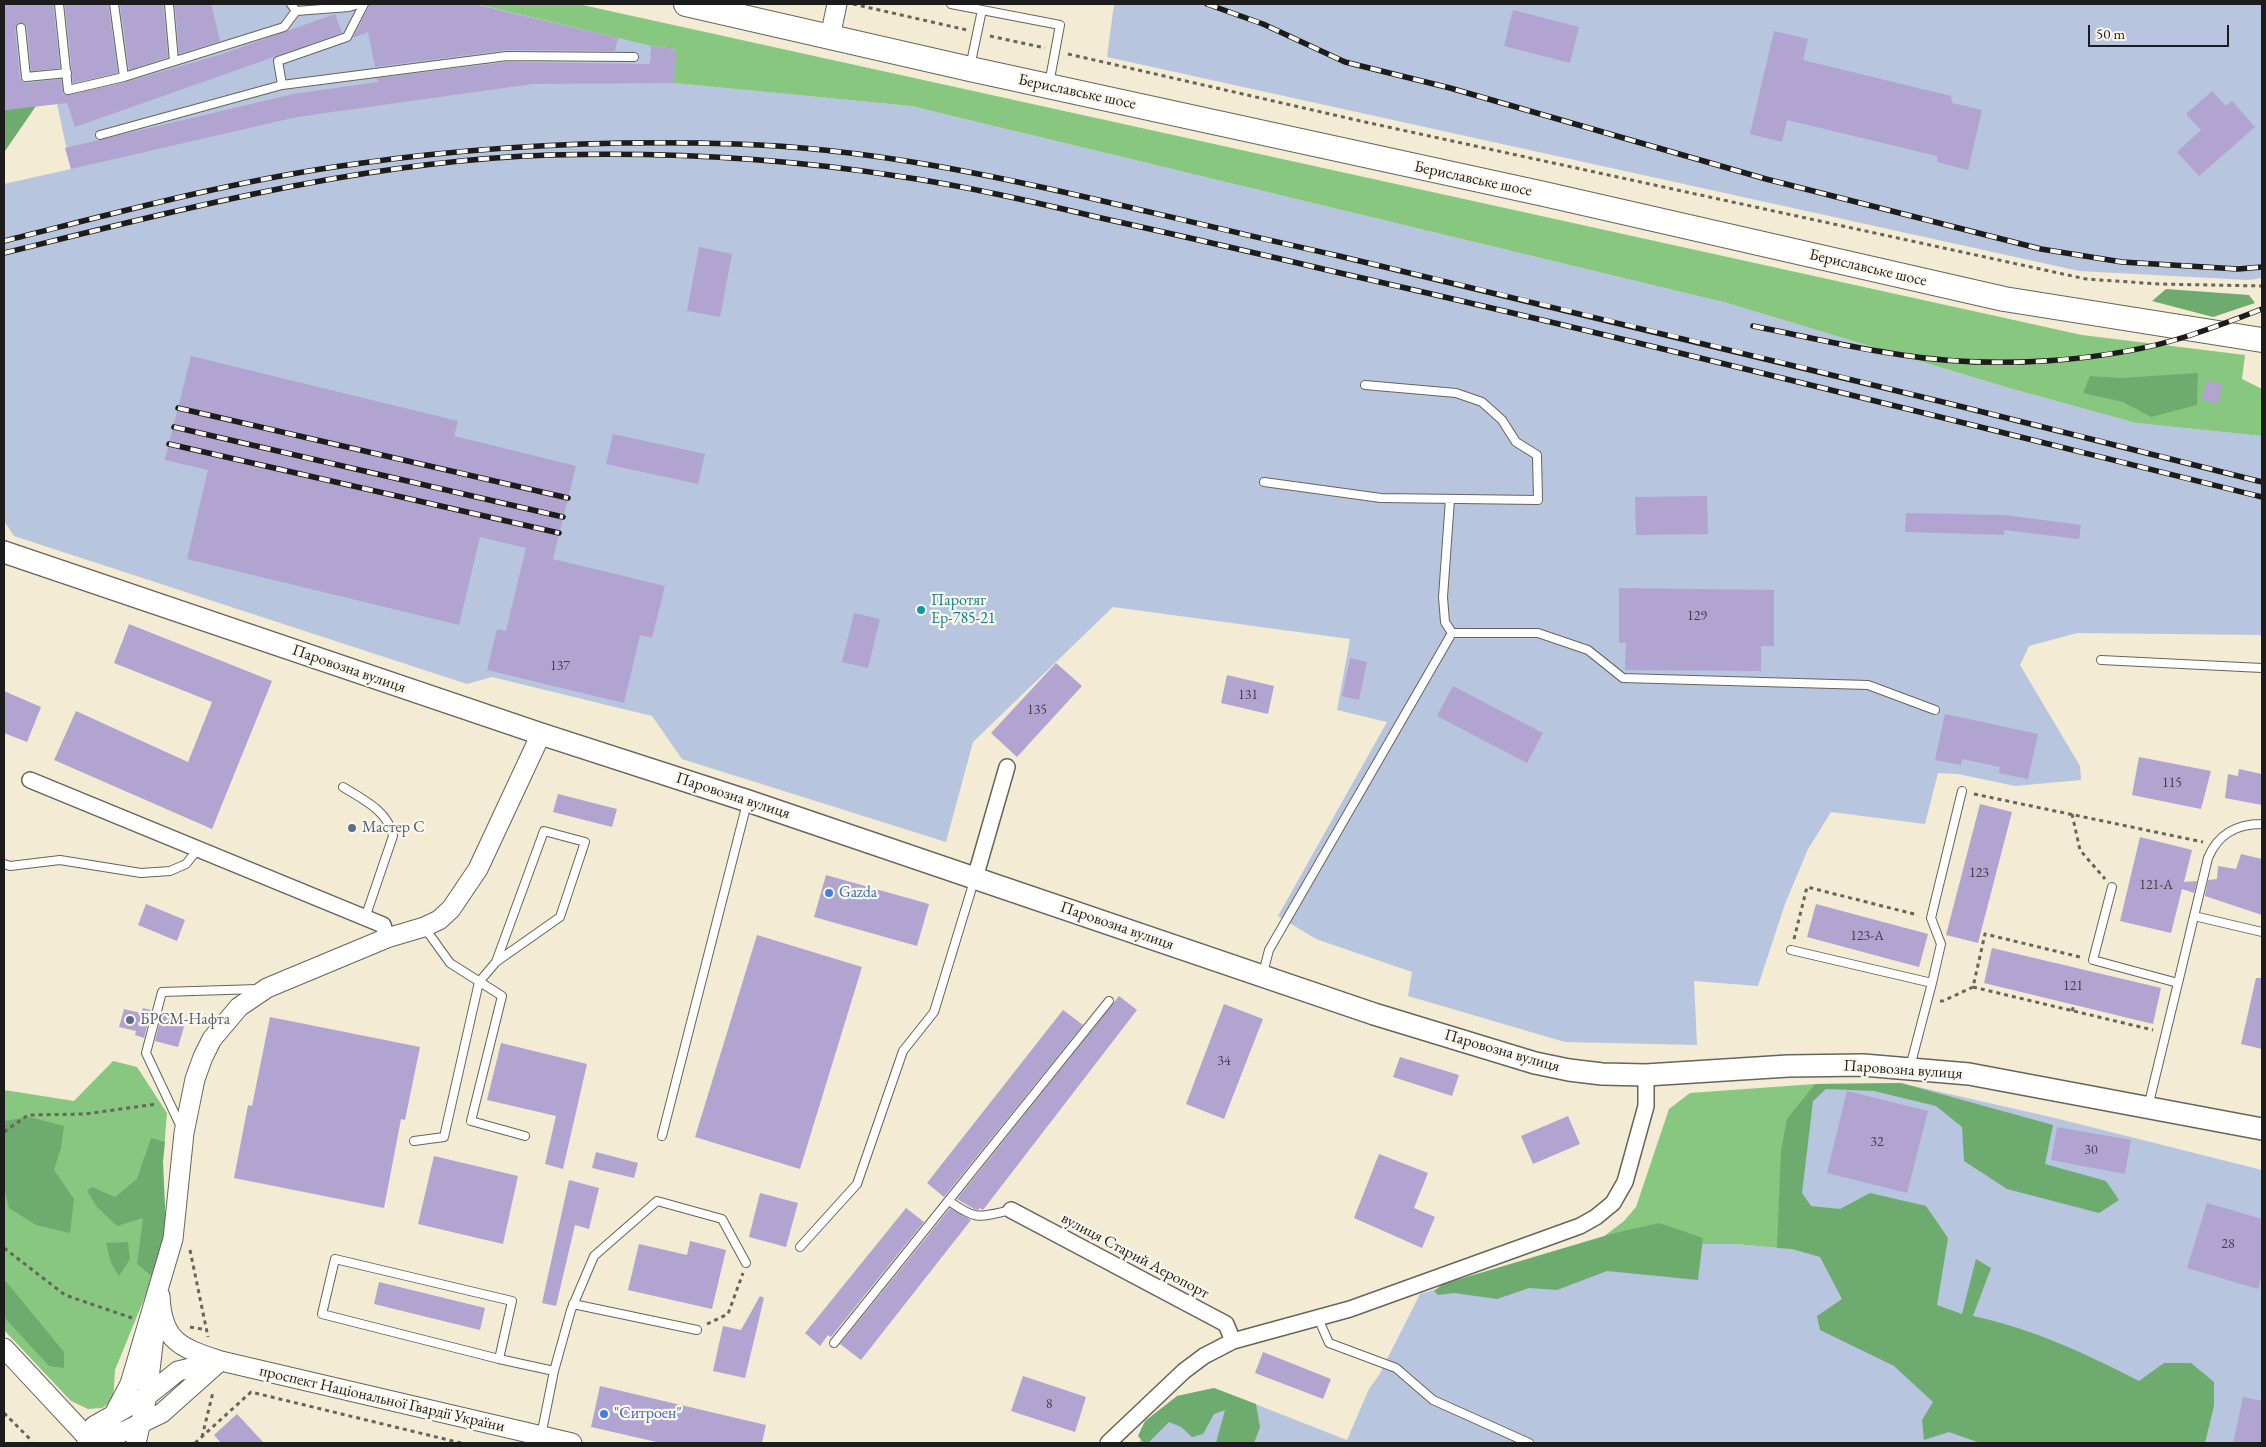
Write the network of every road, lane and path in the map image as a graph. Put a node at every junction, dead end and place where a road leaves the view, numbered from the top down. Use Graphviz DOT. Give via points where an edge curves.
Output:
graph roads {
  1 [pos="59,4"];
  2 [pos="114,4"];
  3 [pos="169,4"];
  4 [pos="291,4"];
  5 [pos="359,4"];
  6 [pos="364,4"];
  7 [pos="686,4"];
  8 [pos="837,4"];
  9 [pos="851,4"];
  10 [pos="951,4"];
  11 [pos="982,10"];
  12 [pos="296,11"];
  13 [pos="21,28"];
  14 [pos="977,33"];
  15 [pos="830,37"];
  16 [pos="1055,51"];
  17 [pos="634,57"];
  18 [pos="174,61"];
  19 [pos="970,69"];
  20 [pos="66,73"];
  21 [pos="124,77"];
  22 [pos="282,85"];
  23 [pos="1048,86"];
  24 [pos="100,135"];
  25 [pos="2262,286"];
  26 [pos="2262,340"];
  27 [pos="1365,385"];
  28 [pos="1264,482"];
  29 [pos="1450,499"];
  30 [pos="4,552"];
  31 [pos="1452,633"];
  32 [pos="2101,660"];
  33 [pos="2262,668"];
  34 [pos="1935,710"];
  35 [pos="541,734"];
  36 [pos="1007,767"];
  37 [pos="30,780"];
  38 [pos="343,787"];
  39 [pos="1962,791"];
  40 [pos="748,801"];
  41 [pos="2072,814"];
  42 [pos="2262,824"];
  43 [pos="2214,844"];
  44 [pos="198,850"];
  45 [pos="4,864"];
  46 [pos="975,878"];
  47 [pos="2112,887"];
  48 [pos="2194,916"];
  49 [pos="365,918"];
  50 [pos="1931,918"];
  51 [pos="424,927"];
  52 [pos="2262,932"];
  53 [pos="387,938"];
  54 [pos="1791,950"];
  55 [pos="2093,960"];
  56 [pos="496,962"];
  57 [pos="1262,975"];
  58 [pos="480,982"];
  59 [pos="2178,983"];
  60 [pos="1932,984"];
  61 [pos="1973,987"];
  62 [pos="267,988"];
  63 [pos="1928,1000"];
  64 [pos="1109,1001"];
  65 [pos="2074,1005"];
  66 [pos="2072,1011"];
  67 [pos="2166,1033"];
  68 [pos="1910,1069"];
  69 [pos="1646,1075"];
  70 [pos="170,1102"];
  71 [pos="2148,1107"];
  72 [pos="2262,1129"];
  73 [pos="4,1132"];
  74 [pos="184,1133"];
  75 [pos="525,1136"];
  76 [pos="662,1136"];
  77 [pos="414,1141"];
  78 [pos="949,1201"];
  79 [pos="1011,1210"];
  80 [pos="800,1247"];
  81 [pos="4,1248"];
  82 [pos="746,1263"];
  83 [pos="160,1285"];
  84 [pos="573,1304"];
  85 [pos="1318,1318"];
  86 [pos="157,1322"];
  87 [pos="206,1330"];
  88 [pos="697,1330"];
  89 [pos="1233,1341"];
  90 [pos="834,1343"];
  91 [pos="4,1348"];
  92 [pos="499,1360"];
  93 [pos="221,1361"];
  94 [pos="554,1371"];
  95 [pos="147,1396"];
  96 [pos="4,1413"];
  97 [pos="116,1425"];
  98 [pos="541,1436"];
  99 [pos="138,1437"];
  100 [pos="92,1439"];
  101 [pos="31,1443"];
  102 [pos="196,1443"];
  103 [pos="461,1443"];
  104 [pos="572,1443"];
  105 [pos="1108,1443"];
  106 [pos="1529,1443"];
  1 -- 20 [label="lane"];
  2 -- 21 [label="lane"];
  3 -- 18 [label="lane"];
  4 -- 12 [label="lane"];
  5 -- 12 [label="lane"];
  6 -- 22 [label="lane" via="346,37 278,61"];
  7 -- 15 [label="main road, Бериславське шосе"];
  8 -- 15 [label="street"];
  9 -- 14 [label="path"];
  10 -- 11 [label="lane"];
  11 -- 14 [label="lane"];
  11 -- 16 [label="lane" via="1060,25"];
  12 -- 18 [label="lane" via="284,27"];
  13 -- 20 [label="lane" via="26,77"];
  14 -- 16 [label="path"];
  14 -- 19 [label="lane"];
  15 -- 19 [label="main road, Бериславське шосе"];
  16 -- 23 [label="lane"];
  16 -- 25 [label="path" via="2086,279"];
  17 -- 22 [label="lane" via="507,56"];
  18 -- 21 [label="lane"];
  19 -- 23 [label="main road, Бериславське шосе"];
  20 -- 21 [label="lane" via="68,90"];
  22 -- 24 [label="lane"];
  23 -- 26 [label="main road, Бериславське шосе" via="2004,299"];
  27 -- 29 [label="lane" via="1456,393 1482,402 1502,420 1516,442 1537,455 1538,500"];
  28 -- 29 [label="lane" via="1381,498"];
  29 -- 31 [label="lane" via="1443,588 1445,622"];
  30 -- 35 [label="main road, Паровозна вулиця"];
  31 -- 34 [label="lane" via="1538,633 1588,650 1622,678 1868,685"];
  31 -- 57 [label="lane" via="1269,950"];
  32 -- 33 [label="lane"];
  35 -- 40 [label="main road, Паровозна вулиця"];
  35 -- 51 [label="street" via="478,870 451,909"];
  36 -- 46 [label="street"];
  37 -- 44 [label="street"];
  38 -- 49 [label="lane" via="384,816 393,836"];
  39 -- 41 [label="path"];
  39 -- 50 [label="lane"];
  40 -- 46 [label="main road, Паровозна вулиця"];
  40 -- 76 [label="lane"];
  41 -- 43 [label="path"];
  41 -- 47 [label="path" via="2080,850"];
  42 -- 43 [label="lane" via="2235,829"];
  43 -- 48 [label="lane"];
  44 -- 45 [label="lane" via="186,864 170,871 141,873 60,860"];
  44 -- 49 [label="street"];
  46 -- 57 [label="main road, Паровозна вулиця"];
  46 -- 80 [label="lane" via="934,1012 903,1051 857,1184"];
  47 -- 55 [label="lane"];
  48 -- 52 [label="lane"];
  48 -- 59 [label="lane"];
  49 -- 53 [label="street" via="383,925"];
  50 -- 54 [label="path" via="1806,887"];
  50 -- 60 [label="lane" via="1941,944"];
  51 -- 53 [label="street"];
  51 -- 58 [label="lane" via="450,963"];
  53 -- 62 [label="street"];
  54 -- 60 [label="lane"];
  55 -- 59 [label="lane"];
  55 -- 61 [label="path" via="1985,934"];
  56 -- 56 [label="lane" via="560,916 586,842 544,831"];
  56 -- 58 [label="lane"];
  57 -- 69 [label="main road, Паровозна вулиця" via="1374,1014 1535,1063 1602,1074"];
  58 -- 75 [label="lane" via="502,996 471,1121"];
  58 -- 77 [label="lane" via="444,1137"];
  59 -- 67 [label="lane"];
  60 -- 63 [label="lane"];
  61 -- 63 [label="path" via="1943,1001"];
  61 -- 66 [label="path"];
  62 -- 70 [label="lane" via="162,992 146,1053"];
  62 -- 74 [label="street" via="240,1007 209,1045 194,1079"];
  63 -- 68 [label="lane"];
  64 -- 78 [label="lane"];
  65 -- 66 [label="path"];
  66 -- 67 [label="path"];
  67 -- 71 [label="lane"];
  68 -- 69 [label="main road, Паровозна вулиця" via="1863,1065 1788,1066"];
  68 -- 71 [label="main road, Паровозна вулиця" via="1969,1074"];
  69 -- 85 [label="street" via="1646,1106 1625,1182 1613,1203 1596,1217 1580,1226"];
  70 -- 73 [label="path" via="85,1114 28,1115"];
  70 -- 74 [label="lane"];
  71 -- 72 [label="main road, Паровозна вулиця"];
  74 -- 83 [label="street" via="173,1239"];
  78 -- 79 [label="lane" via="969,1215"];
  78 -- 90 [label="lane"];
  79 -- 89 [label="street, вулиця Старий Аеропорт" via="1226,1324"];
  81 -- 86 [label="path" via="65,1295 128,1317"];
  82 -- 84 [label="lane" via="722,1219 657,1201 594,1256"];
  82 -- 88 [label="path" via="728,1314"];
  83 -- 86 [label="street" via="161,1313"];
  83 -- 95 [label="street"];
  84 -- 88 [label="lane"];
  84 -- 94 [label="lane"];
  85 -- 89 [label="street"];
  85 -- 106 [label="lane" via="1329,1343 1396,1368 1433,1400"];
  86 -- 87 [label="path"];
  86 -- 93 [label="street, проспект Національної Гвардії України" via="188,1350"];
  86 -- 97 [label="street"];
  89 -- 105 [label="street" via="1184,1371"];
  91 -- 100 [label="street"];
  92 -- 92 [label="lane" via="322,1314 335,1259 512,1301"];
  92 -- 94 [label="lane"];
  93 -- 95 [label="street" via="178,1371"];
  93 -- 98 [label="street, проспект Національної Гвардії України"];
  93 -- 99 [label="street"];
  94 -- 98 [label="lane"];
  95 -- 97 [label="street"];
  95 -- 99 [label="street"];
  96 -- 101 [label="path"];
  97 -- 99 [label="street"];
  97 -- 100 [label="street"];
  98 -- 104 [label="street, проспект Національної Гвардії України"];
  102 -- 103 [label="path" via="251,1392"];
}
